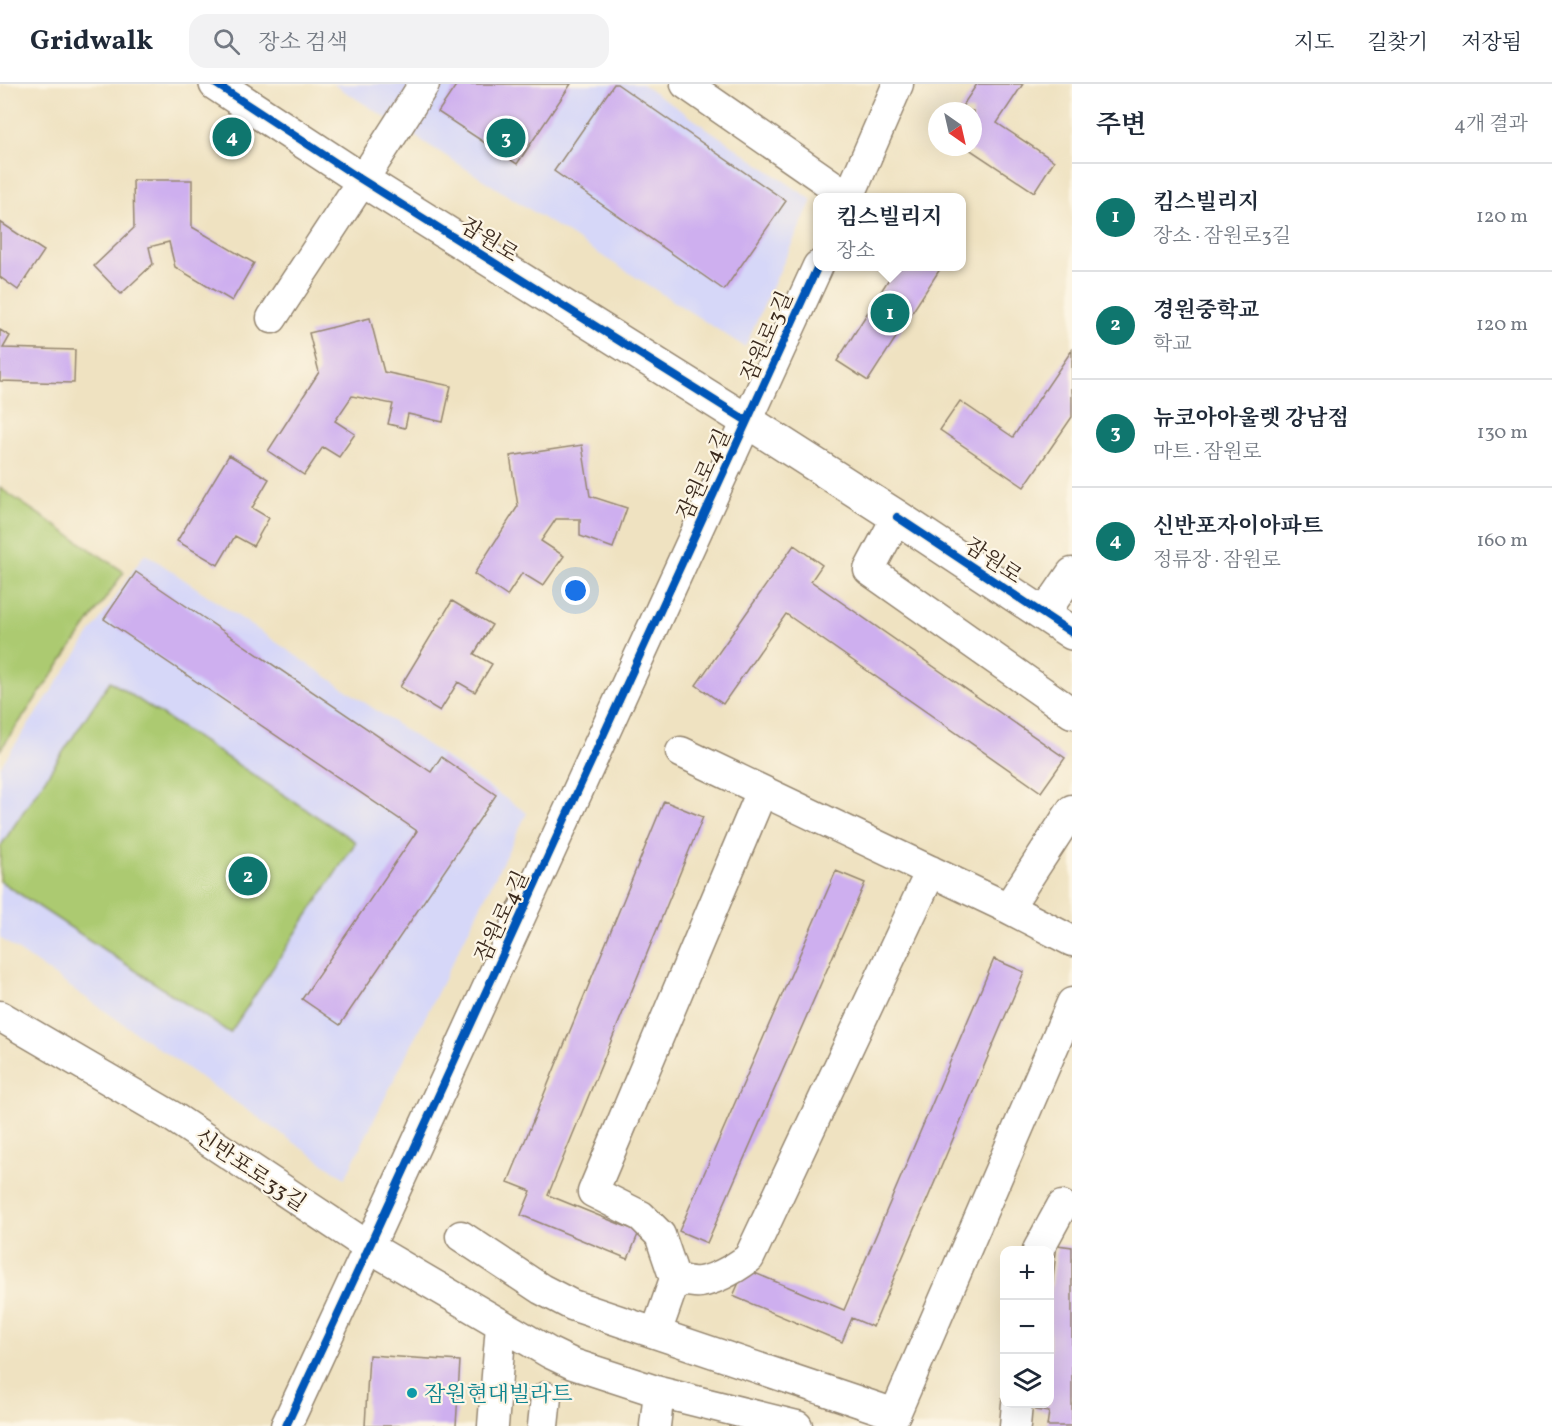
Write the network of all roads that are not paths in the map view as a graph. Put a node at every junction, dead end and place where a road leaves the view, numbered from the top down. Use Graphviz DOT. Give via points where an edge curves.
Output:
graph roads {
  1 [pos="216,84"];
  2 [pos="424,84"];
  3 [pos="686,84"];
  4 [pos="898,84"];
  5 [pos="363,181"];
  6 [pos="843,193"];
  7 [pos="851,193"];
  8 [pos="816,271"];
  9 [pos="272,318"];
  10 [pos="747,421"];
  11 [pos="897,517"];
  12 [pos="1072,573"];
  13 [pos="1044,614"];
  14 [pos="1072,633"];
  15 [pos="1072,713"];
  16 [pos="681,752"];
  17 [pos="762,791"];
  18 [pos="1072,810"];
  19 [pos="931,871"];
  20 [pos="1008,908"];
  21 [pos="1072,941"];
  22 [pos="1072,1003"];
  23 [pos="0,1016"];
  24 [pos="1062,1206"];
  25 [pos="461,1236"];
  26 [pos="1041,1246"];
  27 [pos="369,1247"];
  28 [pos="675,1279"];
  29 [pos="501,1325"];
  30 [pos="656,1333"];
  31 [pos="659,1392"];
  32 [pos="546,1396"];
  33 [pos="1017,1408"];
  34 [pos="695,1413"];
  35 [pos="286,1426"];
  36 [pos="493,1426"];
  37 [pos="543,1426"];
  38 [pos="655,1426"];
  39 [pos="797,1426"];
  40 [pos="1015,1426"];
  1 -- 5 [label="main road, 잠원로"];
  2 -- 5 [label="street"];
  3 -- 6 [label="street"];
  4 -- 7 [label="street"];
  5 -- 9 [label="street"];
  5 -- 10 [label="main road, 잠원로"];
  8 -- 10 [label="street, 잠원로3길"];
  10 -- 11 [label="main road, 잠원로"];
  10 -- 27 [label="street, 잠원로4길"];
  11 -- 13 [label="main road, 잠원로"];
  11 -- 15 [label="street" via="869,570"];
  12 -- 13 [label="street"];
  13 -- 14 [label="main road, 잠원로"];
  16 -- 17 [label="street"];
  17 -- 19 [label="street"];
  17 -- 28 [label="street" via="593,1192 641,1216 660,1235"];
  18 -- 20 [label="street"];
  19 -- 20 [label="street"];
  19 -- 28 [label="street" via="748,1258 734,1270 713,1278 698,1282"];
  20 -- 21 [label="street"];
  22 -- 30 [label="street" via="894,1414"];
  23 -- 27 [label="street, 신반포로33길" via="172,1117"];
  24 -- 26 [label="street"];
  25 -- 30 [label="street" via="572,1305"];
  27 -- 29 [label="street, 신반포로33길"];
  27 -- 35 [label="street, 잠원로4길"];
  28 -- 30 [label="street"];
  29 -- 31 [label="street, 신반포로33길" via="573,1364"];
  29 -- 36 [label="street"];
  31 -- 34 [label="street, 신반포로33길"];
  31 -- 38 [label="street"];
  32 -- 37 [label="street"];
  33 -- 40 [label="street"];
  34 -- 39 [label="street, 신반포로33길"];
}
